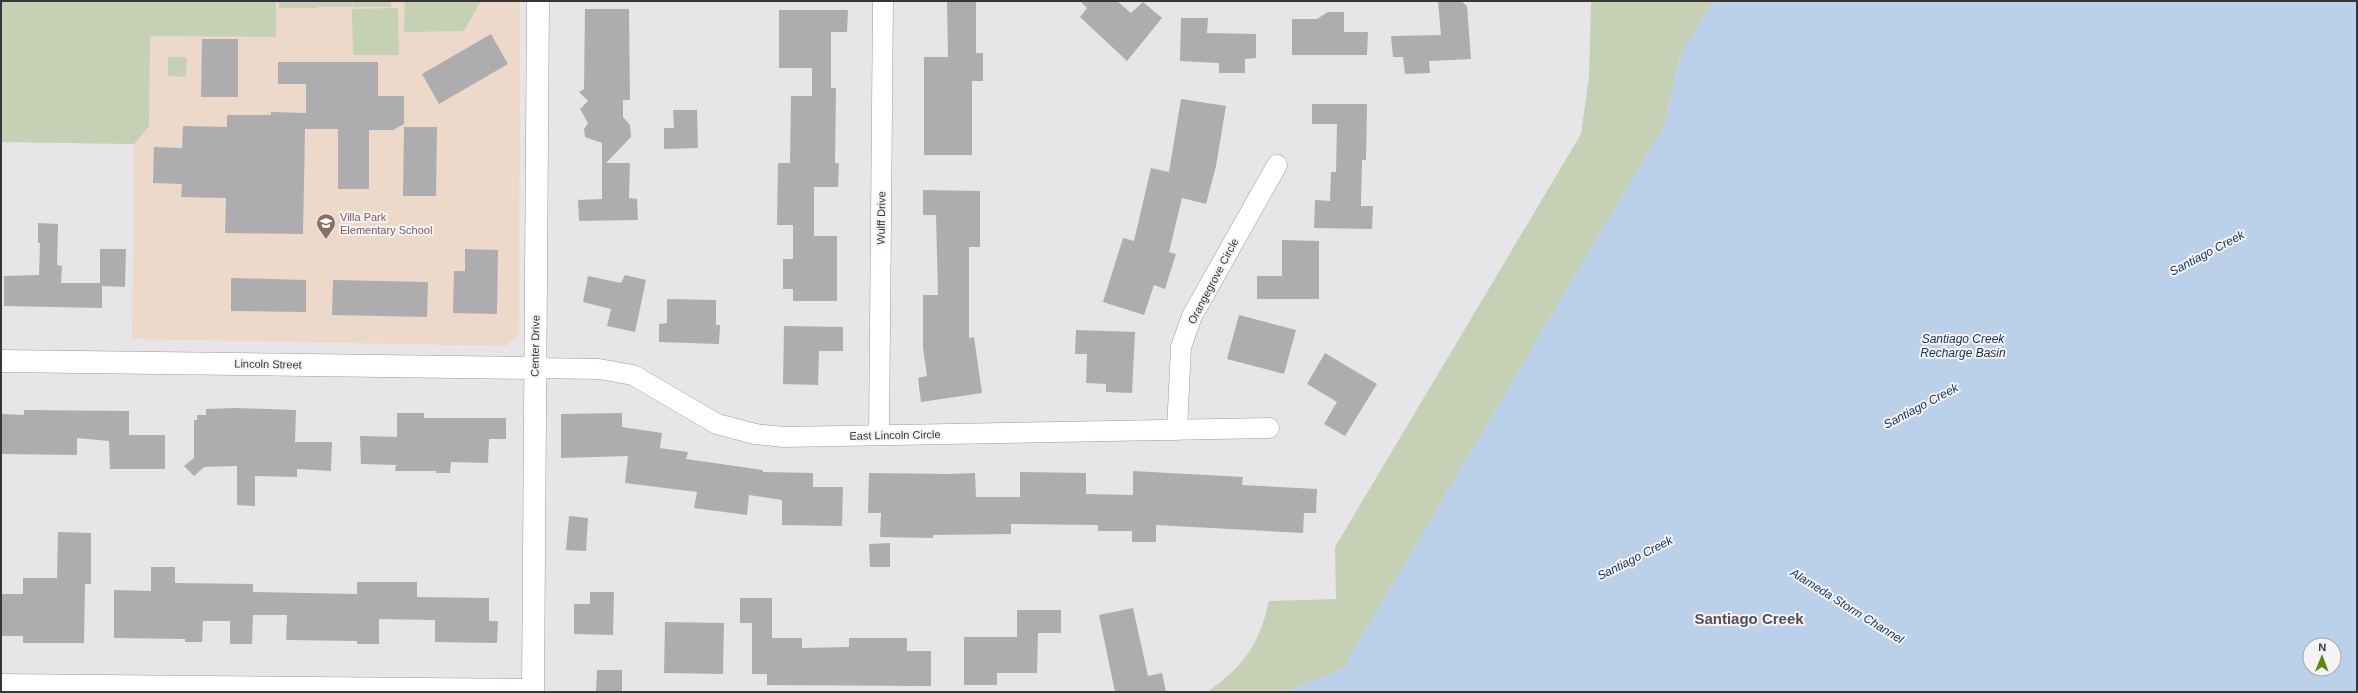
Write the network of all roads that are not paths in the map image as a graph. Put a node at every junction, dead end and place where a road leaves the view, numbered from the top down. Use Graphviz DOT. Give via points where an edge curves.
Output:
graph roads {
  1 [pos="538,1"];
  2 [pos="883,1"];
  3 [pos="1277,165"];
  4 [pos="1,361"];
  5 [pos="535,368"];
  6 [pos="1270,428"];
  7 [pos="1176,430"];
  8 [pos="879,435"];
  9 [pos="1,684"];
  10 [pos="533,691"];
  1 -- 5 [label="street, Center Drive"];
  2 -- 8 [label="street, Wulff Drive"];
  3 -- 7 [label="street, Orangegrove Circle" via="1192,316 1180,347"];
  4 -- 5 [label="street, Lincoln Street"];
  5 -- 8 [label="street, East Lincoln Circle" via="599,369 633,375 717,424 755,434 784,437"];
  5 -- 10 [label="street, Center Drive"];
  6 -- 7 [label="street, East Lincoln Circle"];
  7 -- 8 [label="street, East Lincoln Circle"];
  9 -- 10 [label="street"];
}
